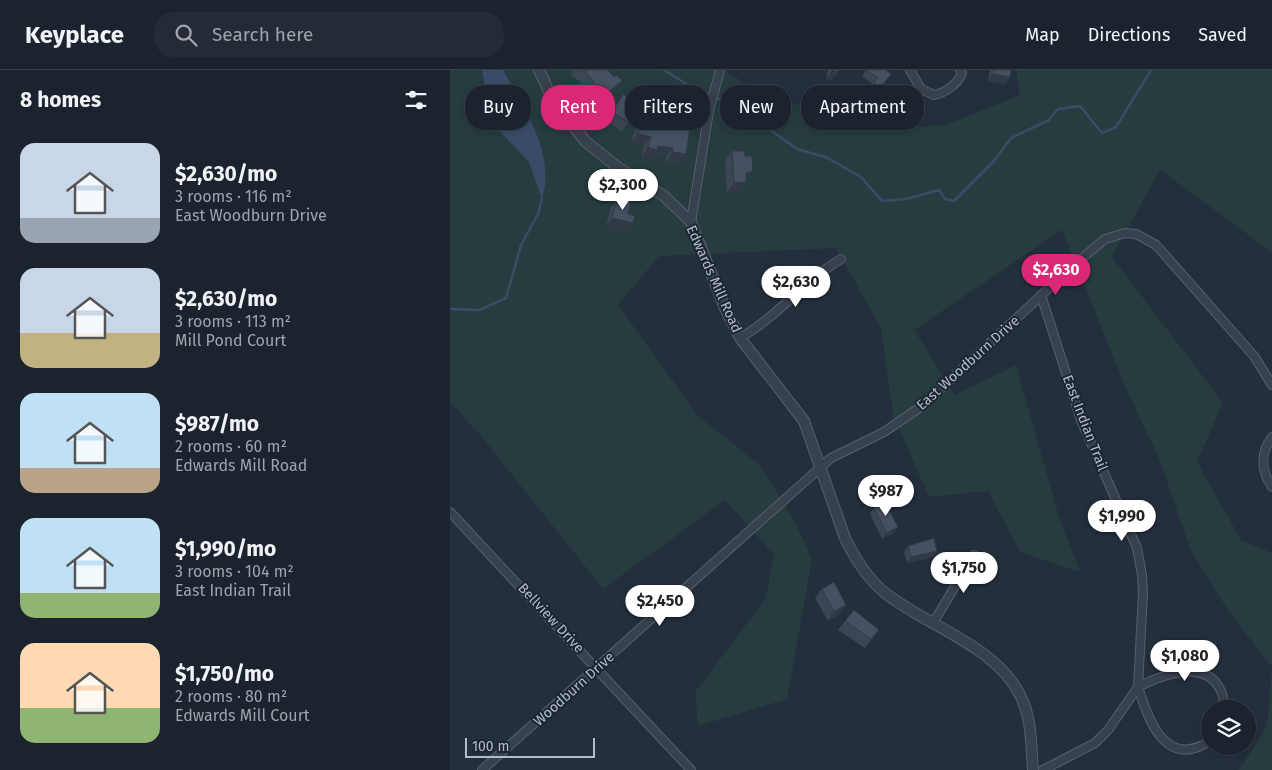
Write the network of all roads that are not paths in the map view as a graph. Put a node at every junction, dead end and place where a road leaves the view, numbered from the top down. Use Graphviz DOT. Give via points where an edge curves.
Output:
graph roads {
  1 [pos="539,70"];
  2 [pos="720,70"];
  3 [pos="910,70"];
  4 [pos="960,70"];
  5 [pos="690,222"];
  6 [pos="841,259"];
  7 [pos="1041,295"];
  8 [pos="740,338"];
  9 [pos="1272,384"];
  10 [pos="1272,437"];
  11 [pos="821,467"];
  12 [pos="1272,487"];
  13 [pos="450,512"];
  14 [pos="974,555"];
  15 [pos="933,623"];
  16 [pos="597,668"];
  17 [pos="1138,687"];
  18 [pos="1223,700"];
  19 [pos="1201,744"];
  20 [pos="482,770"];
  21 [pos="691,770"];
  22 [pos="1033,770"];
  23 [pos="1043,770"];
  1 -- 5 [label="street, Edwards Mill Road" via="552,98 585,141 616,166 664,196"];
  2 -- 5 [label="street"];
  3 -- 4 [label="street" via="921,89 934,95 958,81 962,73"];
  5 -- 8 [label="street, Edwards Mill Road"];
  6 -- 8 [label="street" via="816,275"];
  7 -- 9 [label="street, East Woodburn Drive" via="1106,239 1125,233 1144,237 1156,245 1241,341"];
  7 -- 11 [label="street, East Woodburn Drive" via="922,406 884,432 831,458"];
  7 -- 17 [label="street, East Indian Trail" via="1081,420 1139,557 1143,593"];
  8 -- 11 [label="street, Edwards Mill Road" via="800,413"];
  10 -- 12 [label="street" via="1266,447 1263,464"];
  11 -- 15 [label="street, Edwards Mill Road" via="845,538 860,565 886,593"];
  11 -- 16 [label="street, Woodburn Drive"];
  13 -- 16 [label="street, Bellview Drive"];
  14 -- 15 [label="street"];
  15 -- 22 [label="street, Edwards Mill Road" via="995,663 1015,685 1028,718"];
  16 -- 20 [label="street, Woodburn Drive"];
  16 -- 21 [label="street, Bellview Drive"];
  17 -- 18 [label="street" via="1173,672 1197,672 1217,686"];
  17 -- 19 [label="street" via="1149,721 1166,742 1192,748"];
  17 -- 23 [label="street" via="1095,744"];
}
